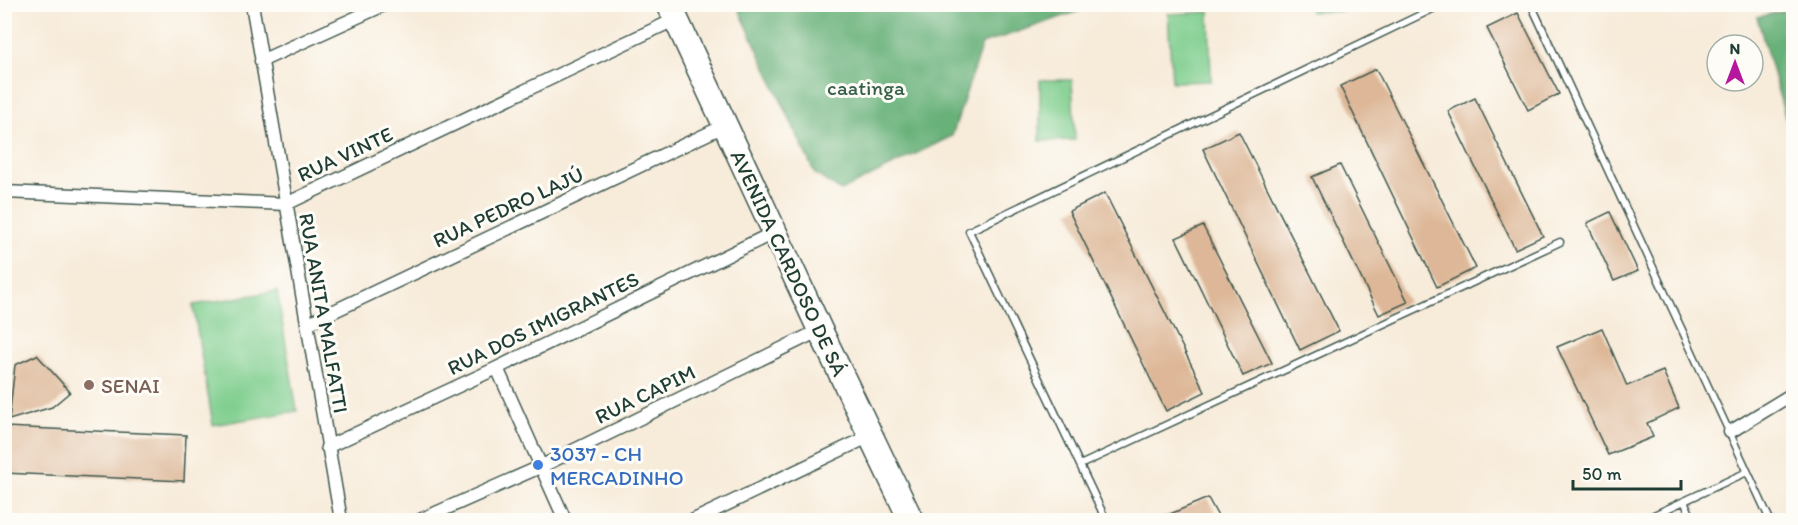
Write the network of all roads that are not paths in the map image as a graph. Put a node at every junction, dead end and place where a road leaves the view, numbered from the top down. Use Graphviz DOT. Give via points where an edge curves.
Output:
graph roads {
  1 [pos="252,4"];
  2 [pos="1443,4"];
  3 [pos="1531,4"];
  4 [pos="384,5"];
  5 [pos="673,12"];
  6 [pos="261,60"];
  7 [pos="726,125"];
  8 [pos="4,192"];
  9 [pos="286,204"];
  10 [pos="775,232"];
  11 [pos="1560,242"];
  12 [pos="307,324"];
  13 [pos="820,330"];
  14 [pos="497,368"];
  15 [pos="1794,393"];
  16 [pos="1730,432"];
  17 [pos="870,436"];
  18 [pos="327,447"];
  19 [pos="1080,465"];
  20 [pos="540,467"];
  21 [pos="1747,472"];
  22 [pos="1684,501"];
  23 [pos="341,520"];
  24 [pos="420,520"];
  25 [pos="565,520"];
  26 [pos="694,520"];
  27 [pos="911,520"];
  28 [pos="1106,520"];
  29 [pos="1643,520"];
  30 [pos="1693,520"];
  31 [pos="1770,520"];
  1 -- 6 [label="street, RUA ANITA MALFATTI"];
  2 -- 19 [label="lane" via="969,231"];
  3 -- 16 [label="lane"];
  4 -- 6 [label="street"];
  5 -- 7 [label="highway, AVENIDA CARDOSO DE SÁ"];
  5 -- 9 [label="street, RUA VINTE"];
  6 -- 9 [label="street, RUA ANITA MALFATTI"];
  7 -- 10 [label="highway, AVENIDA CARDOSO DE SÁ"];
  7 -- 12 [label="street, RUA PEDRO LAJÚ"];
  8 -- 9 [label="street, RUA VINTE"];
  9 -- 12 [label="street, RUA ANITA MALFATTI"];
  10 -- 13 [label="highway, AVENIDA CARDOSO DE SÁ"];
  10 -- 14 [label="street, RUA DOS IMIGRANTES"];
  11 -- 19 [label="lane"];
  12 -- 18 [label="street, RUA ANITA MALFATTI"];
  13 -- 17 [label="highway, AVENIDA CARDOSO DE SÁ"];
  13 -- 20 [label="street, RUA CAPIM"];
  14 -- 18 [label="street, RUA DOS IMIGRANTES"];
  14 -- 20 [label="street"];
  15 -- 16 [label="street"];
  16 -- 21 [label="lane"];
  17 -- 26 [label="street"];
  17 -- 27 [label="highway, AVENIDA CARDOSO DE SÁ"];
  18 -- 23 [label="street, RUA ANITA MALFATTI"];
  19 -- 28 [label="lane"];
  20 -- 24 [label="street, RUA CAPIM"];
  20 -- 25 [label="street"];
  21 -- 22 [label="lane"];
  21 -- 31 [label="lane"];
  22 -- 29 [label="lane"];
  22 -- 30 [label="lane"];
}
